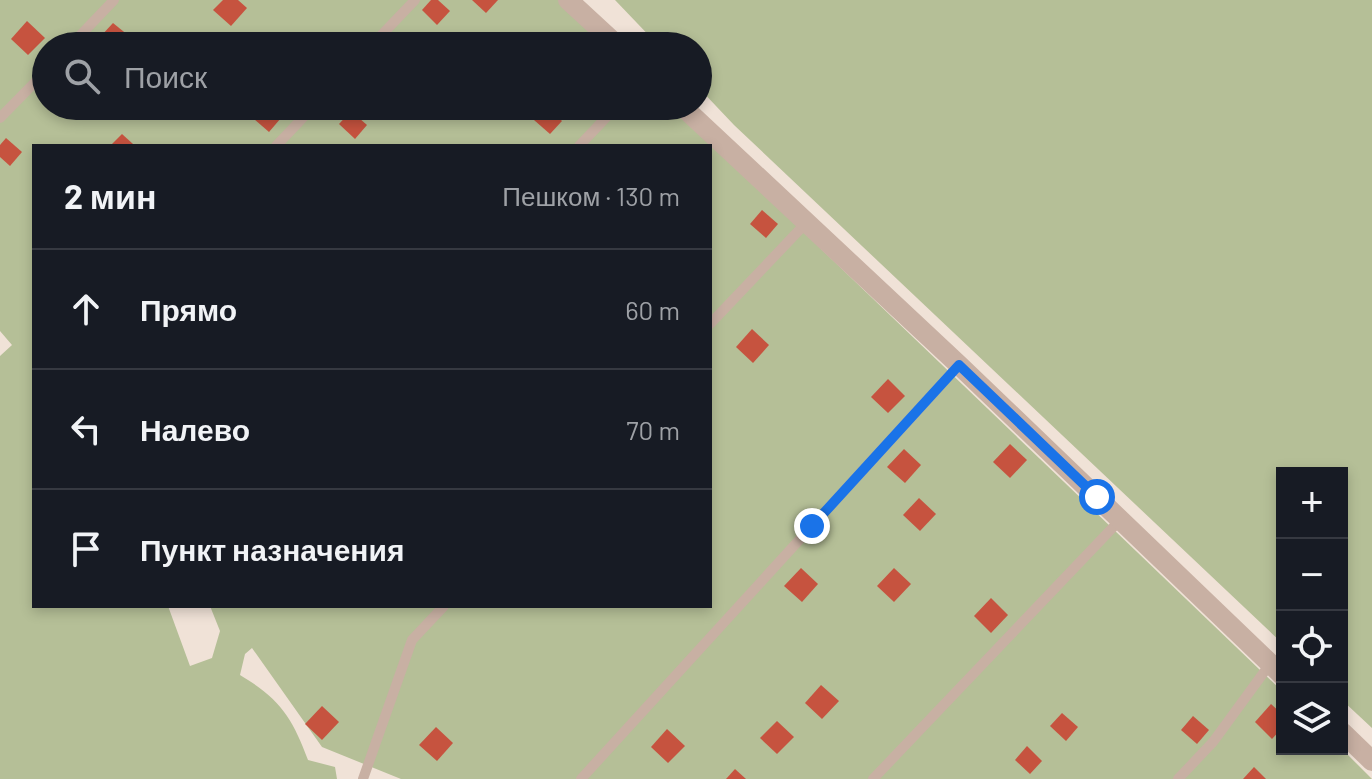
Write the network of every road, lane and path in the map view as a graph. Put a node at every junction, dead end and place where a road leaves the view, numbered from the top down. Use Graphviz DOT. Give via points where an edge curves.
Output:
graph roads {
  1 [pos="114,0"];
  2 [pos="415,0"];
  3 [pos="568,0"];
  4 [pos="83,32"];
  5 [pos="384,32"];
  6 [pos="603,32"];
  7 [pos="32,85"];
  8 [pos="0,118"];
  9 [pos="301,120"];
  10 [pos="604,120"];
  11 [pos="697,120"];
  12 [pos="278,144"];
  13 [pos="581,144"];
  14 [pos="806,223"];
  15 [pos="712,322"];
  16 [pos="959,365"];
  17 [pos="1120,520"];
  18 [pos="442,608"];
  19 [pos="1276,670"];
  20 [pos="1348,738"];
  21 [pos="1372,761"];
  22 [pos="363,779"];
  23 [pos="581,779"];
  24 [pos="873,779"];
  25 [pos="1178,779"];
  1 -- 4 [label="lane"];
  2 -- 5 [label="lane"];
  3 -- 6 [label="street"];
  7 -- 8 [label="lane"];
  9 -- 12 [label="lane"];
  10 -- 13 [label="lane"];
  11 -- 14 [label="street"];
  14 -- 15 [label="lane"];
  14 -- 16 [label="street"];
  16 -- 17 [label="street"];
  16 -- 23 [label="lane"];
  17 -- 19 [label="street"];
  17 -- 24 [label="lane"];
  18 -- 22 [label="lane" via="412,640"];
  19 -- 25 [label="lane"];
  20 -- 21 [label="street"];
}
